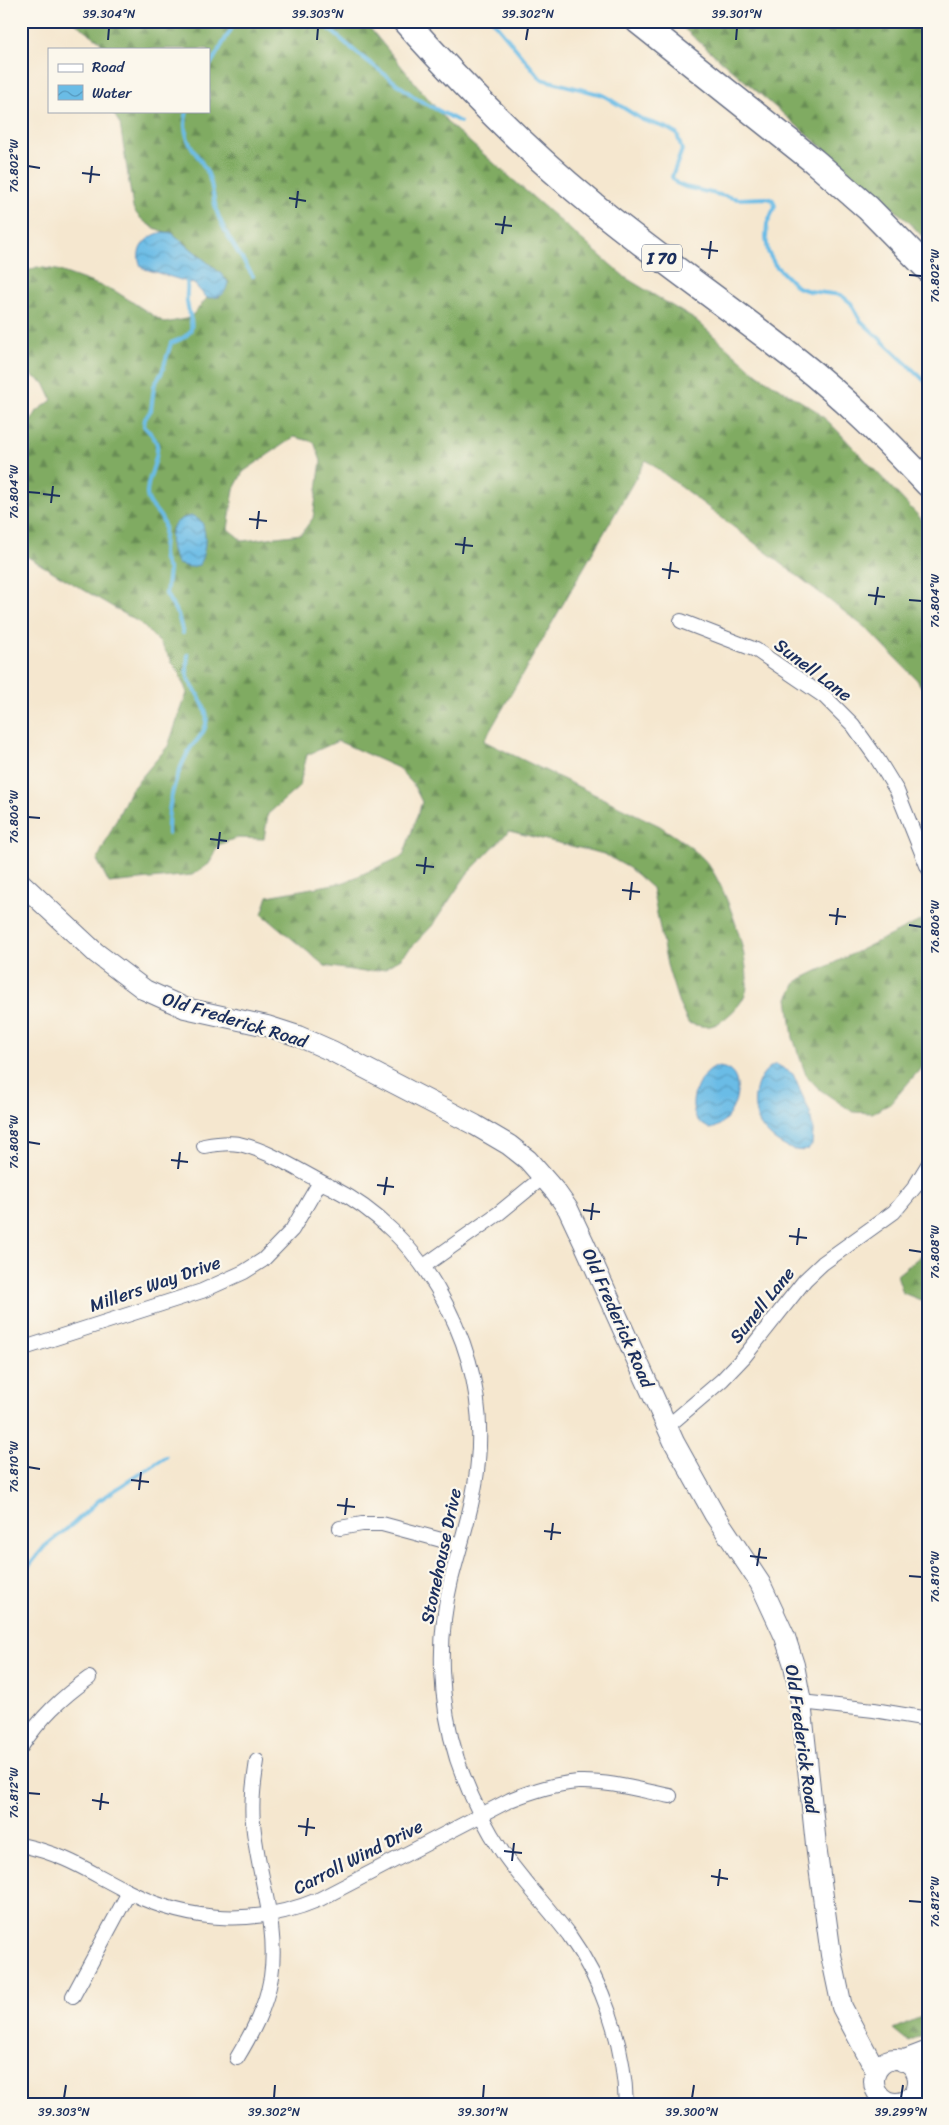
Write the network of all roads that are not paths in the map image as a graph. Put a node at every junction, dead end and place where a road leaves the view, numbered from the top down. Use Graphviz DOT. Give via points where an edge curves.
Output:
graph roads {
  1 [pos="405,21"];
  2 [pos="638,21"];
  3 [pos="928,269"];
  4 [pos="928,484"];
  5 [pos="681,621"];
  6 [pos="928,868"];
  7 [pos="21,883"];
  8 [pos="204,1146"];
  9 [pos="928,1165"];
  10 [pos="543,1177"];
  11 [pos="320,1182"];
  12 [pos="424,1266"];
  13 [pos="21,1349"];
  14 [pos="667,1427"];
  15 [pos="340,1528"];
  16 [pos="460,1545"];
  17 [pos="89,1678"];
  18 [pos="801,1702"];
  19 [pos="928,1718"];
  20 [pos="21,1747"];
  21 [pos="257,1760"];
  22 [pos="670,1796"];
  23 [pos="481,1815"];
  24 [pos="21,1845"];
  25 [pos="130,1892"];
  26 [pos="271,1915"];
  27 [pos="73,1996"];
  28 [pos="928,2051"];
  29 [pos="237,2058"];
  30 [pos="886,2069"];
  31 [pos="923,2076"];
  32 [pos="896,2103"];
  33 [pos="626,2104"];
  34 [pos="865,2104"];
  1 -- 4 [label="highway, I 70" via="488,110 534,153 600,210 799,362 875,428"];
  2 -- 3 [label="highway" via="854,196"];
  5 -- 6 [label="street, Sunell Lane" via="756,650 825,697 853,725 897,791"];
  7 -- 10 [label="street, Old Frederick Road" via="96,953 145,990 185,1008 267,1026 332,1051 476,1124 528,1160"];
  8 -- 11 [label="street, Stonehouse Drive" via="239,1144"];
  9 -- 14 [label="street, Sunell Lane" via="894,1212 823,1263 805,1280 744,1357"];
  10 -- 12 [label="street"];
  10 -- 14 [label="street, Old Frederick Road" via="568,1209"];
  11 -- 12 [label="street, Stonehouse Drive" via="372,1214 399,1236"];
  11 -- 13 [label="street, Millers Way Drive" via="287,1235 263,1260 244,1272 202,1291"];
  12 -- 16 [label="street, Stonehouse Drive" via="462,1338 476,1391 480,1440 478,1463"];
  14 -- 18 [label="street, Old Frederick Road" via="693,1478 760,1583 774,1611 794,1665"];
  15 -- 16 [label="street" via="382,1524"];
  16 -- 23 [label="street, Stonehouse Drive" via="445,1614 442,1671 447,1717 456,1754"];
  17 -- 20 [label="street" via="50,1709"];
  18 -- 19 [label="street"];
  18 -- 30 [label="street, Old Frederick Road" via="818,1862 842,2006 857,2037"];
  21 -- 26 [label="street" via="252,1822"];
  22 -- 23 [label="street, Carroll Wind Drive" via="577,1782 533,1791"];
  23 -- 26 [label="street, Carroll Wind Drive" via="320,1899"];
  23 -- 33 [label="street, Stonehouse Drive" via="502,1852 570,1937 600,1990 614,2024"];
  24 -- 25 [label="street, Carroll Wind Drive" via="71,1860"];
  25 -- 26 [label="street, Carroll Wind Drive" via="201,1916 240,1918"];
  25 -- 27 [label="street"];
  26 -- 29 [label="street" via="271,1978 254,2028"];
  28 -- 30 [label="street"];
  30 -- 31 [label="street" via="912,2067 917,2076"];
  30 -- 32 [label="street" via="881,2098"];
  30 -- 34 [label="street"];
  31 -- 32 [label="street" via="910,2097"];
}
